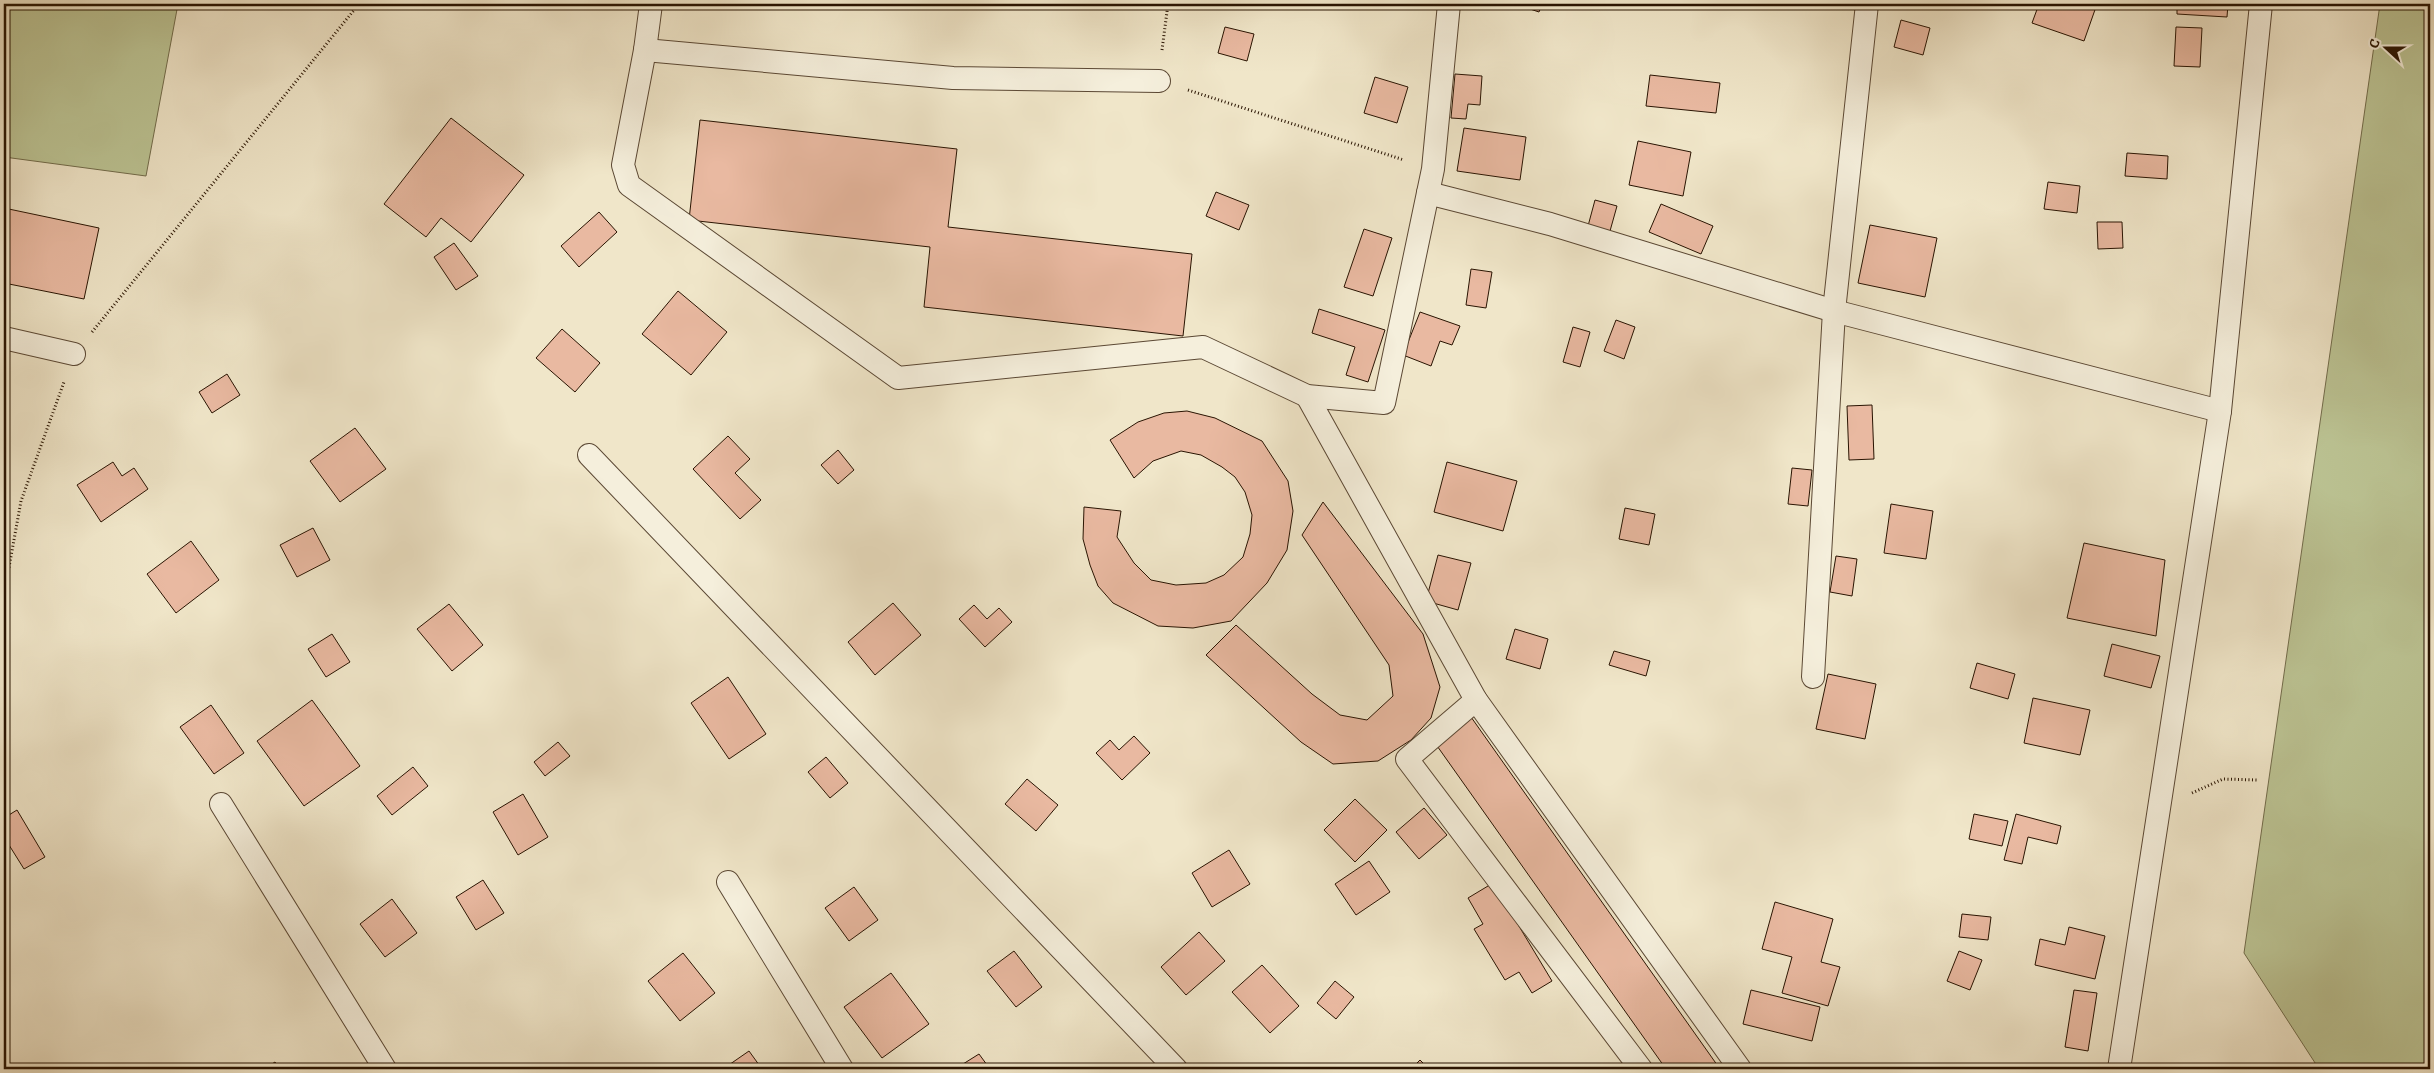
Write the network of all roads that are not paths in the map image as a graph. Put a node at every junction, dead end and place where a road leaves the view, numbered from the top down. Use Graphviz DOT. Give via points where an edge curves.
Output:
graph roads {
  1 [pos="650,4"];
  2 [pos="1449,4"];
  3 [pos="1867,4"];
  4 [pos="2261,4"];
  5 [pos="645,50"];
  6 [pos="1159,81"];
  7 [pos="1428,193"];
  8 [pos="1834,311"];
  9 [pos="4,338"];
  10 [pos="74,354"];
  11 [pos="1306,396"];
  12 [pos="2220,411"];
  13 [pos="589,455"];
  14 [pos="1812,677"];
  15 [pos="1476,700"];
  16 [pos="221,804"];
  17 [pos="728,882"];
  18 [pos="385,1069"];
  19 [pos="842,1069"];
  20 [pos="1176,1069"];
  21 [pos="1640,1069"];
  22 [pos="1740,1069"];
  23 [pos="2119,1069"];
  1 -- 5 [label="lane"];
  2 -- 7 [label="lane"];
  3 -- 8 [label="lane"];
  4 -- 12 [label="lane"];
  5 -- 6 [label="lane" via="953,78"];
  5 -- 11 [label="lane" via="624,165 629,185 898,378 1203,347"];
  7 -- 8 [label="lane" via="1550,224"];
  7 -- 11 [label="lane" via="1384,402"];
  8 -- 12 [label="lane"];
  8 -- 14 [label="lane"];
  9 -- 10 [label="lane"];
  11 -- 15 [label="lane"];
  12 -- 23 [label="lane"];
  13 -- 20 [label="lane"];
  15 -- 21 [label="lane" via="1406,759"];
  15 -- 22 [label="lane"];
  16 -- 18 [label="lane"];
  17 -- 19 [label="lane"];
}
